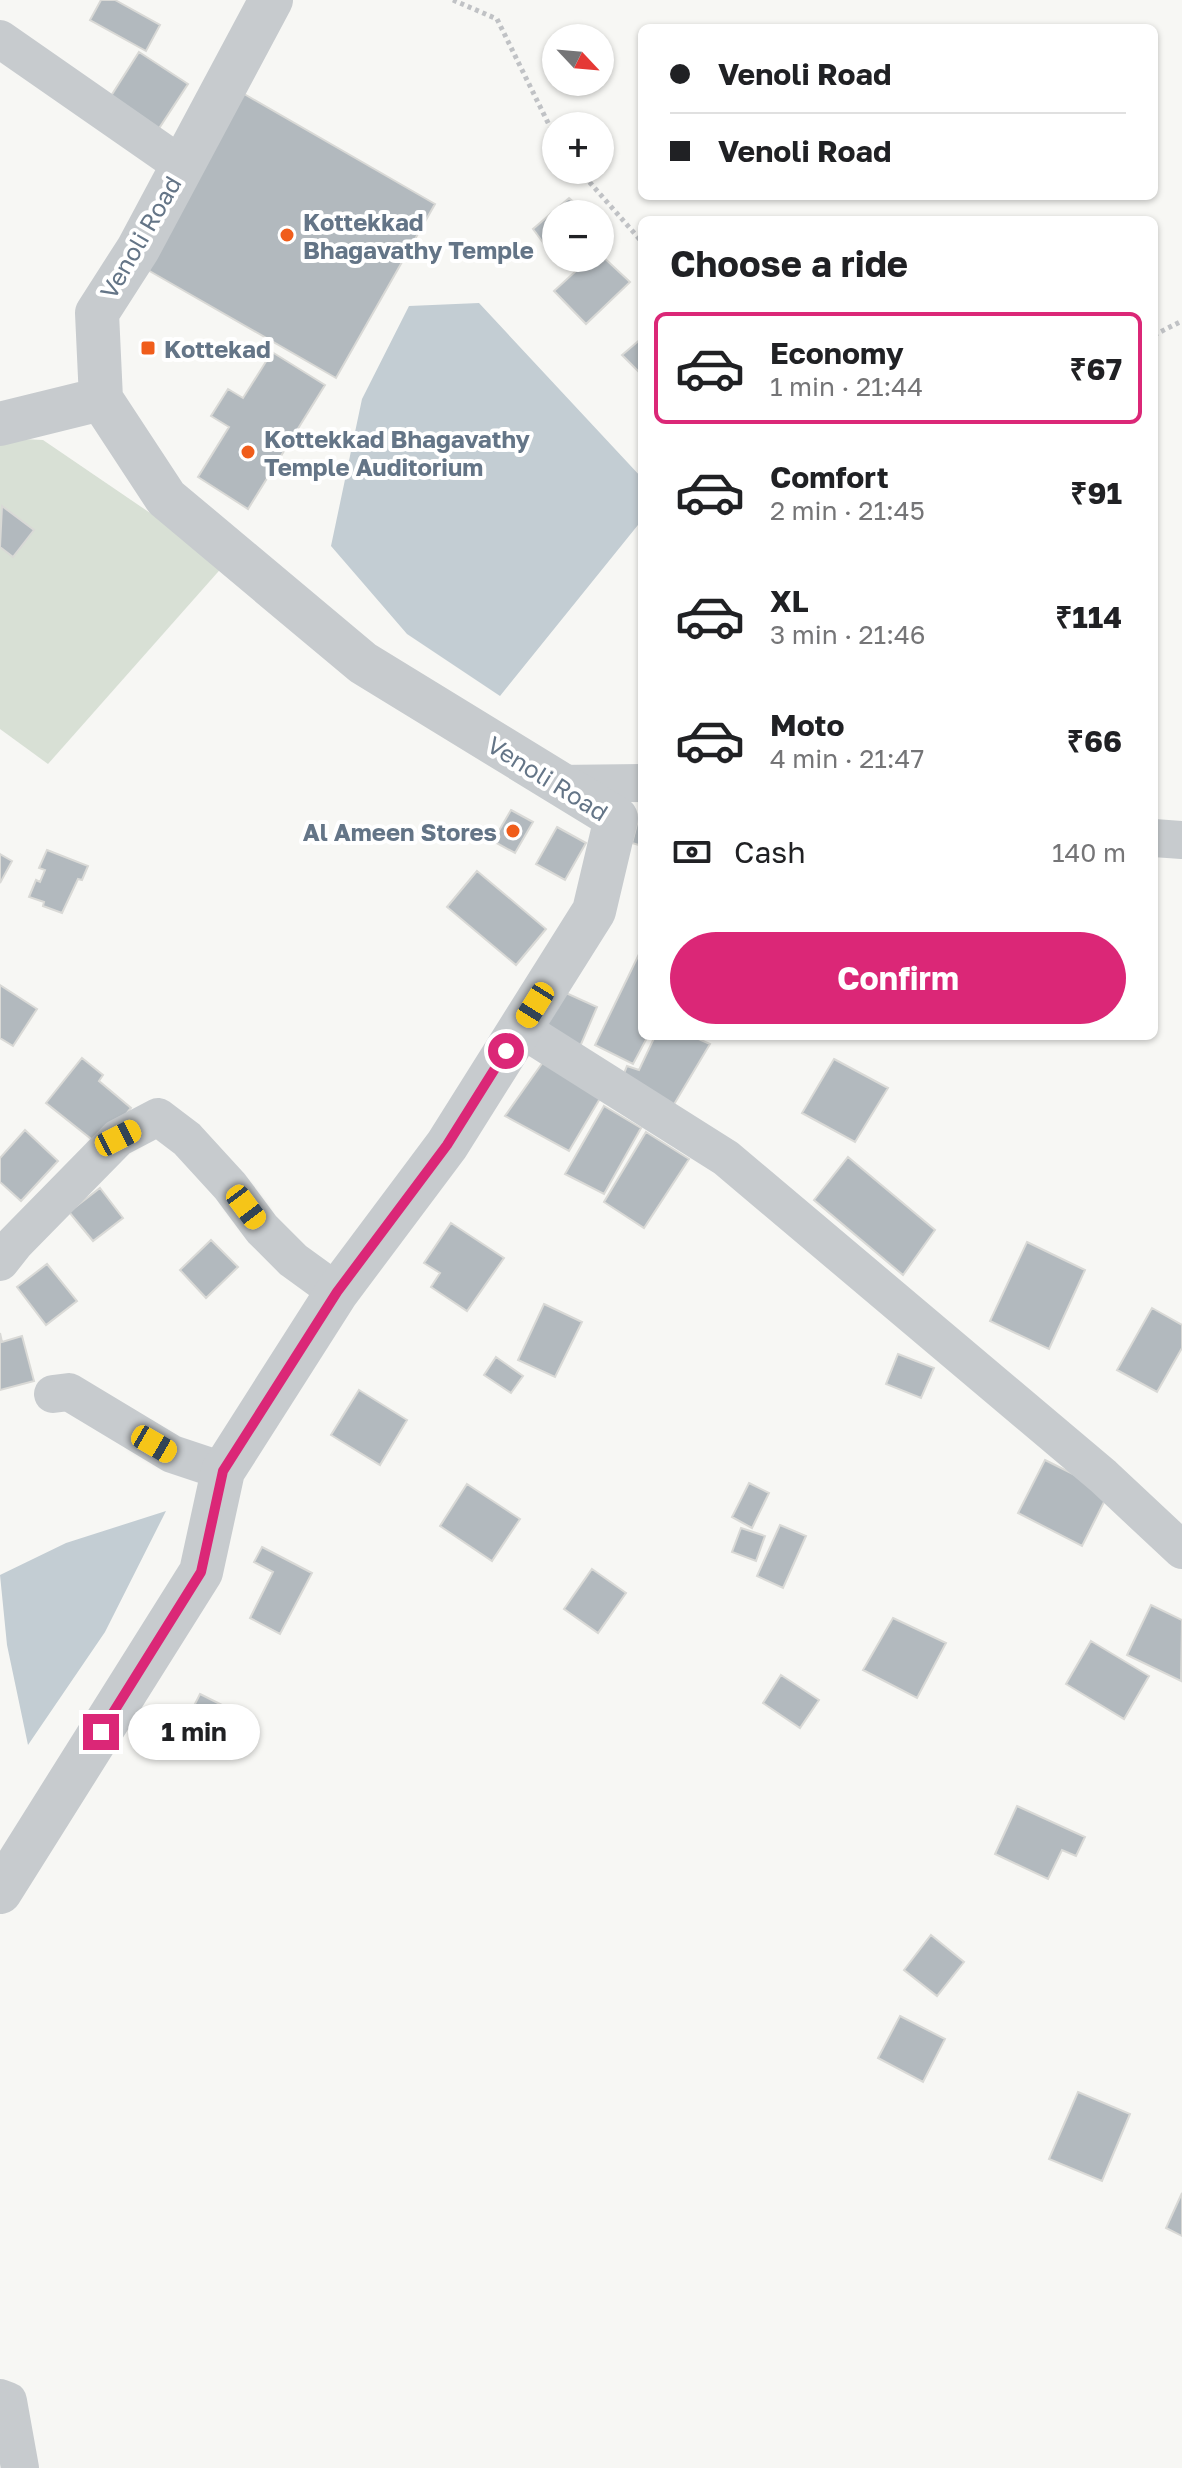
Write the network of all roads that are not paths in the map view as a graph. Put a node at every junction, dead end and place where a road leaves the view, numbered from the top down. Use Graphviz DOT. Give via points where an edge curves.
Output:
graph roads {
  1 [pos="271,0"];
  2 [pos="0,39"];
  3 [pos="181,165"];
  4 [pos="101,399"];
  5 [pos="0,424"];
  6 [pos="638,783"];
  7 [pos="557,784"];
  8 [pos="1158,838"];
  9 [pos="1182,840"];
  10 [pos="520,1028"];
  11 [pos="0,1262"];
  12 [pos="337,1292"];
  13 [pos="53,1394"];
  14 [pos="223,1471"];
  15 [pos="1182,1550"];
  16 [pos="0,1892"];
  17 [pos="0,2398"];
  18 [pos="20,2468"];
  1 -- 3 [label="street, Venoli Road"];
  2 -- 3 [label="street"];
  3 -- 4 [label="street, Venoli Road" via="138,249 97,313"];
  4 -- 5 [label="street"];
  4 -- 7 [label="street, Venoli Road" via="166,498 363,663"];
  6 -- 7 [label="street"];
  7 -- 10 [label="street, Venoli Road" via="616,818 594,911"];
  8 -- 9 [label="street"];
  10 -- 12 [label="street, Venoli Road" via="447,1145"];
  10 -- 15 [label="street" via="726,1158 1103,1476"];
  11 -- 12 [label="street" via="118,1138 158,1117 187,1139 293,1260"];
  12 -- 14 [label="street, Venoli Road"];
  13 -- 14 [label="street" via="69,1392 172,1454"];
  14 -- 16 [label="street, Venoli Road" via="201,1572"];
  17 -- 18 [label="street" via="8,2401"];
}
